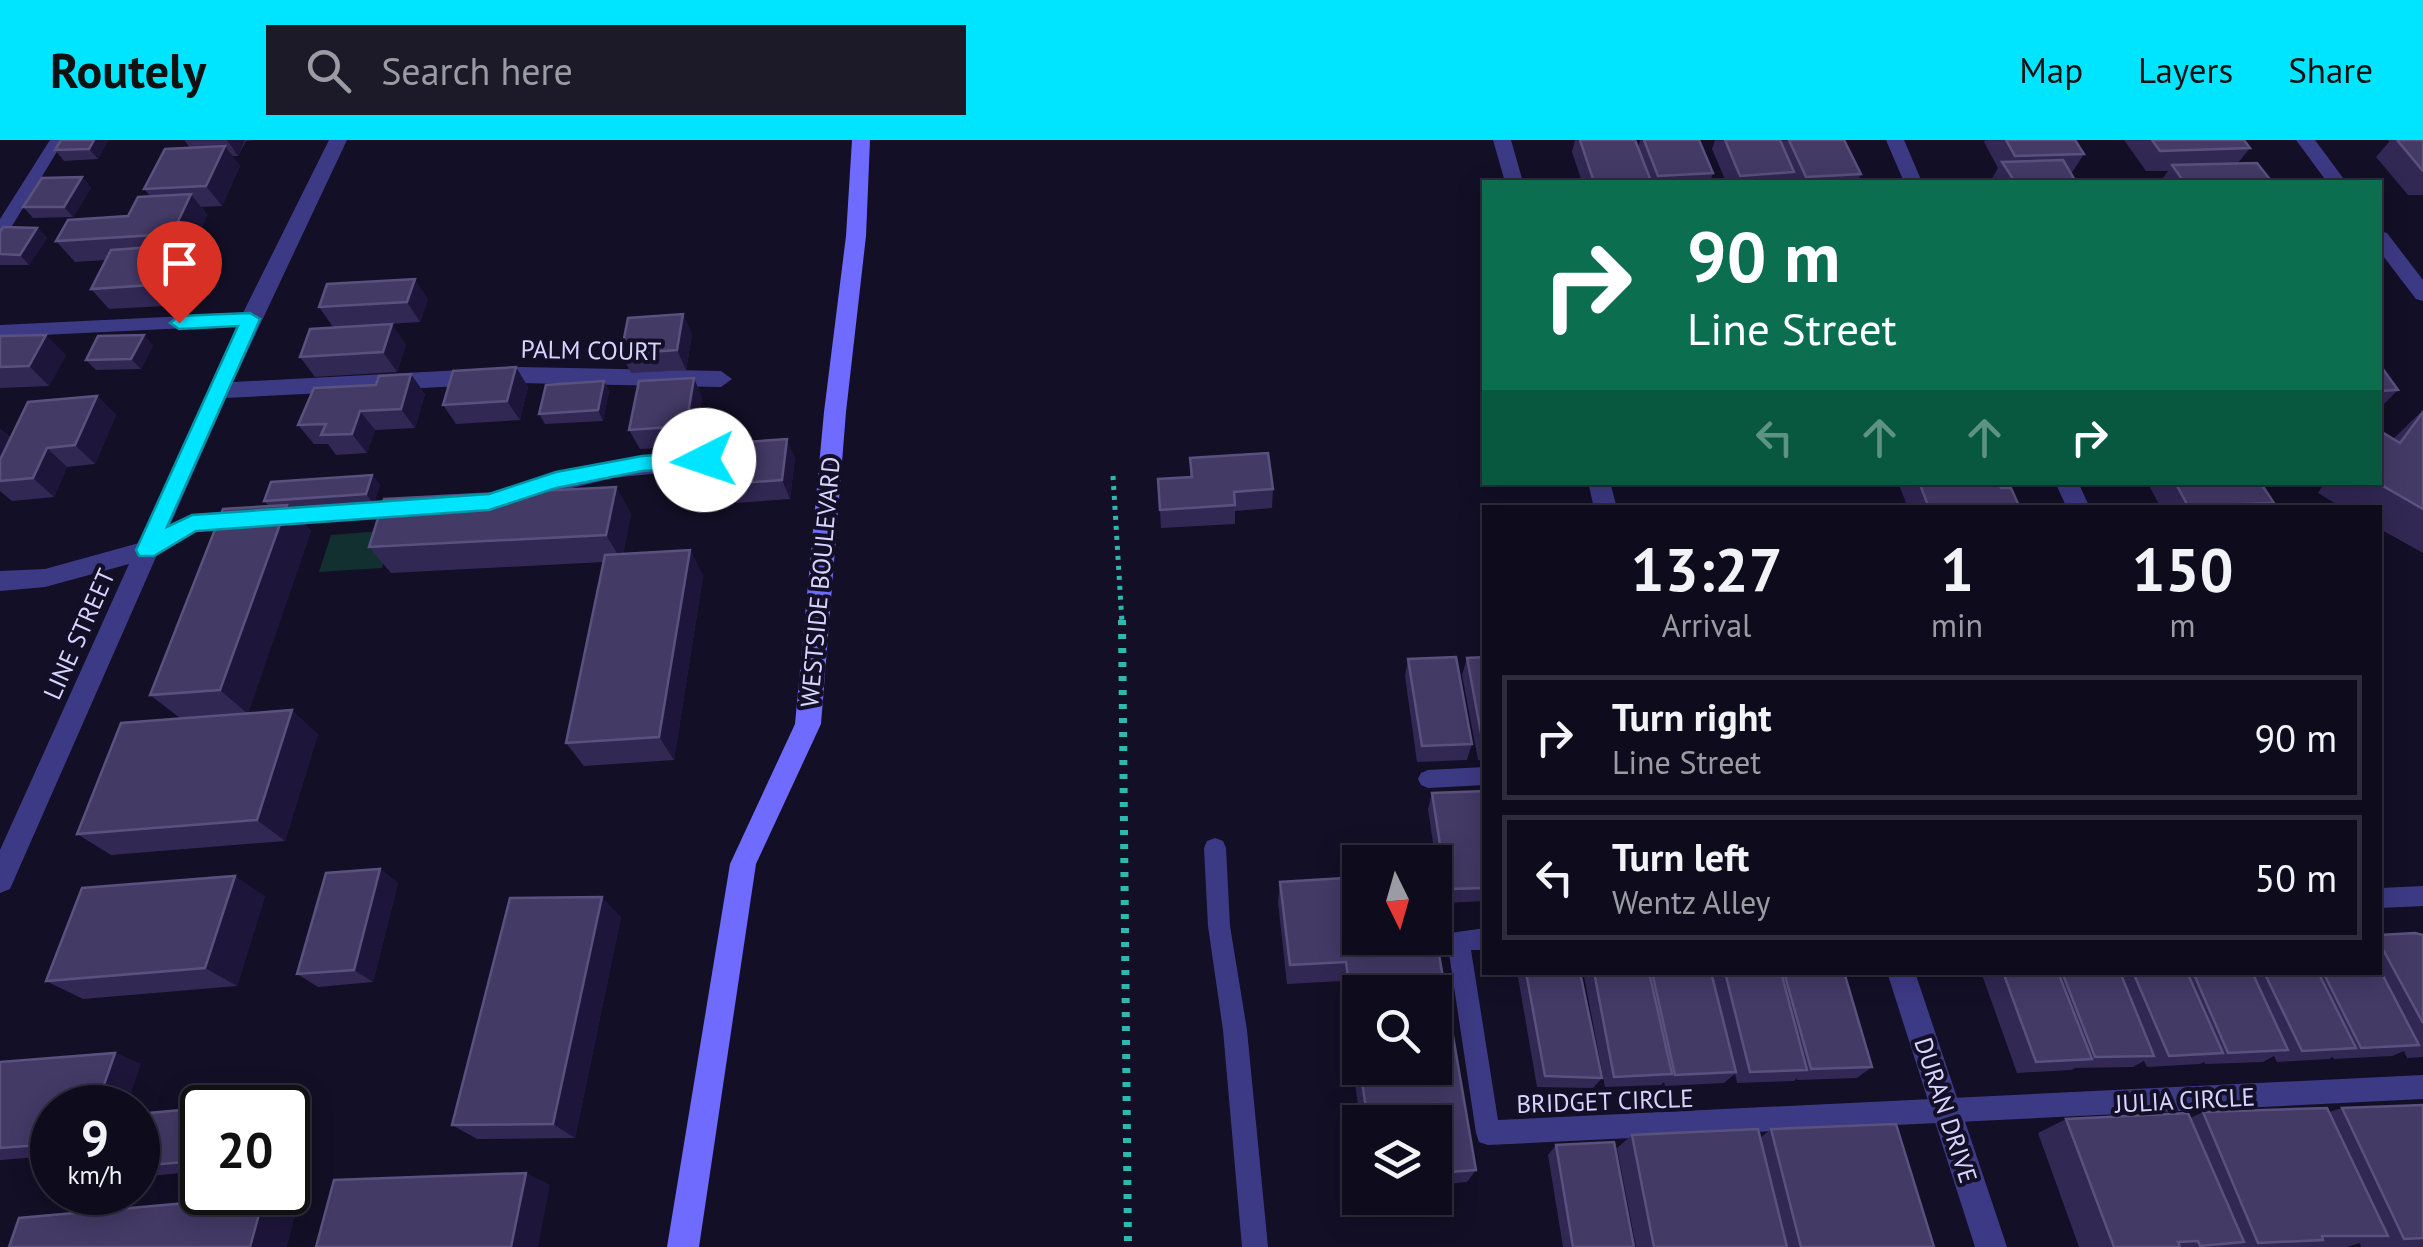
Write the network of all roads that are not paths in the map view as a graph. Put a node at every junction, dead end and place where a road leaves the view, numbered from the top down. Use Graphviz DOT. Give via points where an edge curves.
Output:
graph roads {
  1 [pos="57,140"];
  2 [pos="338,140"];
  3 [pos="862,140"];
  4 [pos="1502,140"];
  5 [pos="1896,140"];
  6 [pos="2304,140"];
  7 [pos="1513,180"];
  8 [pos="1912,180"];
  9 [pos="2335,180"];
  10 [pos="0,232"];
  11 [pos="2382,241"];
  12 [pos="2423,294"];
  13 [pos="250,319"];
  14 [pos="0,331"];
  15 [pos="720,379"];
  16 [pos="221,390"];
  17 [pos="734,458"];
  18 [pos="470,504"];
  19 [pos="432,506"];
  20 [pos="146,550"];
  21 [pos="0,580"];
  22 [pos="1482,776"];
  23 [pos="1428,779"];
  24 [pos="1215,848"];
  25 [pos="0,880"];
  26 [pos="2423,896"];
  27 [pos="2382,898"];
  28 [pos="1482,939"];
  29 [pos="1902,975"];
  30 [pos="2423,1088"];
  31 [pos="1946,1114"];
  32 [pos="684,1247"];
  33 [pos="1255,1247"];
  34 [pos="1991,1247"];
  1 -- 10 [label="lane"];
  2 -- 13 [label="street, LINE STREET"];
  3 -- 32 [label="street, WESTSIDE BOULEVARD" via="808,724 742,864"];
  4 -- 7 [label="street"];
  5 -- 8 [label="street"];
  6 -- 9 [label="street"];
  11 -- 12 [label="street"];
  13 -- 14 [label="lane"];
  13 -- 16 [label="street, LINE STREET"];
  15 -- 16 [label="street, PALM COURT" via="519,375"];
  16 -- 20 [label="street, LINE STREET"];
  17 -- 18 [label="lane" via="642,464"];
  19 -- 20 [label="lane" via="192,523"];
  20 -- 21 [label="street" via="58,575"];
  20 -- 25 [label="street, LINE STREET"];
  22 -- 23 [label="lane"];
  24 -- 33 [label="lane"];
  26 -- 27 [label="lane"];
  28 -- 31 [label="lane, BRIDGET CIRCLE" via="1458,940 1488,1133"];
  29 -- 31 [label="street, DURAN DRIVE"];
  30 -- 31 [label="lane, JULIA CIRCLE"];
  31 -- 34 [label="street, DURAN DRIVE"];
}
